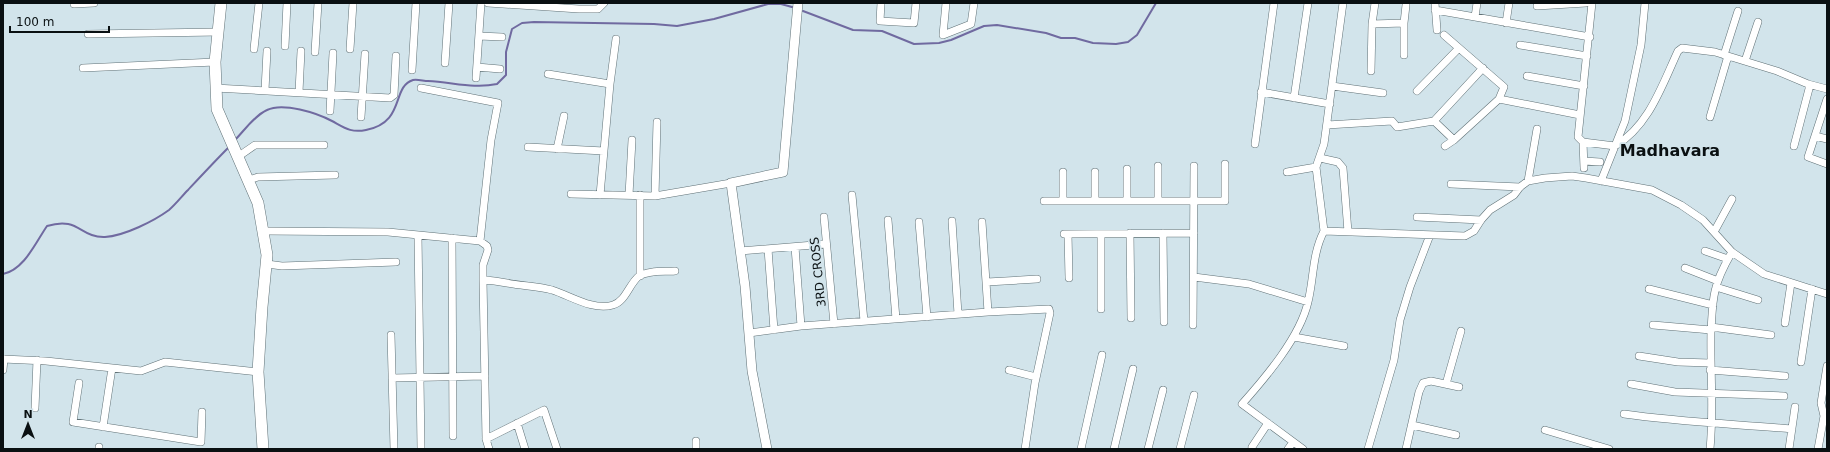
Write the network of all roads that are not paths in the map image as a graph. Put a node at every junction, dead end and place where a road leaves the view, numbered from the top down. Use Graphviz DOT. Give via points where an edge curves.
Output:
graph roads {
  1 [pos="94,3"];
  2 [pos="221,3"];
  3 [pos="259,3"];
  4 [pos="287,3"];
  5 [pos="318,3"];
  6 [pos="353,3"];
  7 [pos="416,3"];
  8 [pos="449,3"];
  9 [pos="480,3"];
  10 [pos="488,3"];
  11 [pos="604,3"];
  12 [pos="798,3"];
  13 [pos="881,3"];
  14 [pos="916,3"];
  15 [pos="946,3"];
  16 [pos="974,3"];
  17 [pos="1274,3"];
  18 [pos="1308,3"];
  19 [pos="1343,3"];
  20 [pos="1375,3"];
  21 [pos="1477,3"];
  22 [pos="1509,3"];
  23 [pos="1586,3"];
  24 [pos="1592,3"];
  25 [pos="1645,3"];
  26 [pos="74,4"];
  27 [pos="1406,5"];
  28 [pos="1537,6"];
  29 [pos="1435,7"];
  30 [pos="1738,12"];
  31 [pos="1475,17"];
  32 [pos="1404,22"];
  33 [pos="1758,22"];
  34 [pos="1506,23"];
  35 [pos="1372,24"];
  36 [pos="1437,30"];
  37 [pos="218,32"];
  38 [pos="88,34"];
  39 [pos="1444,35"];
  40 [pos="478,36"];
  41 [pos="502,37"];
  42 [pos="1590,37"];
  43 [pos="616,39"];
  44 [pos="1520,45"];
  45 [pos="285,46"];
  46 [pos="1459,48"];
  47 [pos="254,49"];
  48 [pos="350,49"];
  49 [pos="267,51"];
  50 [pos="301,51"];
  51 [pos="315,52"];
  52 [pos="333,53"];
  53 [pos="365,54"];
  54 [pos="1404,55"];
  55 [pos="1726,55"];
  56 [pos="396,56"];
  57 [pos="1587,56"];
  58 [pos="1745,61"];
  59 [pos="215,62"];
  60 [pos="445,63"];
  61 [pos="477,67"];
  62 [pos="83,68"];
  63 [pos="1483,68"];
  64 [pos="500,69"];
  65 [pos="412,70"];
  66 [pos="1371,70"];
  67 [pos="548,74"];
  68 [pos="1528,76"];
  69 [pos="476,78"];
  70 [pos="610,84"];
  71 [pos="1810,85"];
  72 [pos="1332,86"];
  73 [pos="1584,86"];
  74 [pos="215,88"];
  75 [pos="421,88"];
  76 [pos="1827,89"];
  77 [pos="266,90"];
  78 [pos="1417,91"];
  79 [pos="299,92"];
  80 [pos="1261,92"];
  81 [pos="1383,93"];
  82 [pos="331,95"];
  83 [pos="362,96"];
  84 [pos="1294,98"];
  85 [pos="1498,99"];
  86 [pos="1827,99"];
  87 [pos="1330,104"];
  88 [pos="330,111"];
  89 [pos="564,116"];
  90 [pos="1580,116"];
  91 [pos="361,117"];
  92 [pos="1710,117"];
  93 [pos="1434,121"];
  94 [pos="657,122"];
  95 [pos="1327,124"];
  96 [pos="1537,129"];
  97 [pos="1815,136"];
  98 [pos="1827,139"];
  99 [pos="632,140"];
  100 [pos="1454,140"];
  101 [pos="1583,142"];
  102 [pos="1255,144"];
  103 [pos="324,145"];
  104 [pos="1445,146"];
  105 [pos="1615,146"];
  106 [pos="1794,146"];
  107 [pos="528,147"];
  108 [pos="557,149"];
  109 [pos="604,152"];
  110 [pos="239,155"];
  111 [pos="1320,158"];
  112 [pos="1600,162"];
  113 [pos="1225,164"];
  114 [pos="1827,164"];
  115 [pos="1158,166"];
  116 [pos="1194,166"];
  117 [pos="1316,166"];
  118 [pos="1127,169"];
  119 [pos="1063,172"];
  120 [pos="1095,172"];
  121 [pos="1287,172"];
  122 [pos="335,175"];
  123 [pos="249,180"];
  124 [pos="1528,181"];
  125 [pos="1600,181"];
  126 [pos="731,183"];
  127 [pos="1451,184"];
  128 [pos="1520,187"];
  129 [pos="571,194"];
  130 [pos="600,195"];
  131 [pos="629,195"];
  132 [pos="640,195"];
  133 [pos="852,195"];
  134 [pos="655,196"];
  135 [pos="1732,199"];
  136 [pos="1044,201"];
  137 [pos="1063,201"];
  138 [pos="1095,201"];
  139 [pos="1127,201"];
  140 [pos="1158,201"];
  141 [pos="1194,201"];
  142 [pos="824,217"];
  143 [pos="1417,217"];
  144 [pos="888,220"];
  145 [pos="1481,220"];
  146 [pos="952,221"];
  147 [pos="919,222"];
  148 [pos="982,222"];
  149 [pos="264,231"];
  150 [pos="1324,231"];
  151 [pos="1348,232"];
  152 [pos="1714,232"];
  153 [pos="1130,233"];
  154 [pos="1163,233"];
  155 [pos="1194,233"];
  156 [pos="1101,234"];
  157 [pos="418,235"];
  158 [pos="1430,235"];
  159 [pos="452,238"];
  160 [pos="480,241"];
  161 [pos="826,244"];
  162 [pos="795,247"];
  163 [pos="768,249"];
  164 [pos="740,251"];
  165 [pos="1705,251"];
  166 [pos="1732,252"];
  167 [pos="1728,259"];
  168 [pos="396,262"];
  169 [pos="267,264"];
  170 [pos="1685,268"];
  171 [pos="675,272"];
  172 [pos="640,276"];
  173 [pos="1194,277"];
  174 [pos="1068,278"];
  175 [pos="1037,279"];
  176 [pos="483,280"];
  177 [pos="987,282"];
  178 [pos="1791,283"];
  179 [pos="1717,284"];
  180 [pos="1649,289"];
  181 [pos="1812,289"];
  182 [pos="1827,294"];
  183 [pos="1758,300"];
  184 [pos="1308,302"];
  185 [pos="1713,305"];
  186 [pos="1101,309"];
  187 [pos="988,312"];
  188 [pos="958,314"];
  189 [pos="927,317"];
  190 [pos="1131,318"];
  191 [pos="896,319"];
  192 [pos="864,321"];
  193 [pos="1164,322"];
  194 [pos="1785,323"];
  195 [pos="834,324"];
  196 [pos="1193,325"];
  197 [pos="1653,325"];
  198 [pos="801,326"];
  199 [pos="1711,329"];
  200 [pos="774,330"];
  201 [pos="1461,331"];
  202 [pos="749,333"];
  203 [pos="391,335"];
  204 [pos="1771,335"];
  205 [pos="1294,337"];
  206 [pos="1344,346"];
  207 [pos="1102,355"];
  208 [pos="1639,356"];
  209 [pos="3,358"];
  210 [pos="37,360"];
  211 [pos="1801,362"];
  212 [pos="1710,366"];
  213 [pos="1827,366"];
  214 [pos="112,368"];
  215 [pos="1133,369"];
  216 [pos="3,370"];
  217 [pos="1008,370"];
  218 [pos="258,372"];
  219 [pos="452,376"];
  220 [pos="485,376"];
  221 [pos="1785,376"];
  222 [pos="421,377"];
  223 [pos="1036,377"];
  224 [pos="392,378"];
  225 [pos="79,383"];
  226 [pos="1446,384"];
  227 [pos="1631,384"];
  228 [pos="1459,387"];
  229 [pos="1163,390"];
  230 [pos="1194,394"];
  231 [pos="1712,394"];
  232 [pos="1784,396"];
  233 [pos="1824,403"];
  234 [pos="1795,407"];
  235 [pos="34,408"];
  236 [pos="202,412"];
  237 [pos="1624,414"];
  238 [pos="1712,422"];
  239 [pos="517,423"];
  240 [pos="1268,423"];
  241 [pos="1412,424"];
  242 [pos="103,427"];
  243 [pos="1792,429"];
  244 [pos="1545,430"];
  245 [pos="1456,435"];
  246 [pos="453,436"];
  247 [pos="486,439"];
  248 [pos="696,441"];
  249 [pos="1293,442"];
  250 [pos="1252,447"];
  251 [pos="263,449"];
  252 [pos="394,449"];
  253 [pos="421,449"];
  254 [pos="489,449"];
  255 [pos="525,449"];
  256 [pos="557,449"];
  257 [pos="696,449"];
  258 [pos="767,449"];
  259 [pos="1025,449"];
  260 [pos="1081,449"];
  261 [pos="1114,449"];
  262 [pos="1148,449"];
  263 [pos="1180,449"];
  264 [pos="1288,449"];
  265 [pos="1303,449"];
  266 [pos="1368,449"];
  267 [pos="1406,449"];
  268 [pos="1609,449"];
  269 [pos="1710,449"];
  270 [pos="1789,449"];
  271 [pos="1818,449"];
  1 -- 26 [label="street"];
  2 -- 37 [label="main road"];
  3 -- 47 [label="street"];
  4 -- 45 [label="street"];
  5 -- 51 [label="street"];
  6 -- 48 [label="street"];
  7 -- 65 [label="street"];
  8 -- 60 [label="street"];
  9 -- 40 [label="street"];
  10 -- 11 [label="street" via="598,9"];
  12 -- 126 [label="street" via="782,172"];
  13 -- 14 [label="street" via="880,21 914,23"];
  15 -- 16 [label="street" via="943,35 971,24"];
  17 -- 80 [label="street"];
  18 -- 84 [label="street"];
  19 -- 72 [label="street"];
  20 -- 35 [label="street"];
  21 -- 31 [label="street"];
  22 -- 34 [label="street"];
  23 -- 28 [label="street"];
  24 -- 42 [label="street"];
  25 -- 105 [label="street" via="1641,45 1625,121"];
  27 -- 32 [label="street"];
  29 -- 31 [label="street"];
  29 -- 36 [label="street"];
  30 -- 55 [label="street"];
  31 -- 34 [label="street"];
  32 -- 35 [label="street"];
  32 -- 54 [label="street"];
  33 -- 58 [label="street"];
  34 -- 42 [label="street"];
  35 -- 66 [label="street"];
  37 -- 38 [label="street"];
  37 -- 59 [label="main road"];
  39 -- 46 [label="street"];
  40 -- 41 [label="street"];
  40 -- 61 [label="street"];
  42 -- 57 [label="street"];
  43 -- 70 [label="street"];
  44 -- 57 [label="street"];
  46 -- 63 [label="street"];
  46 -- 78 [label="street"];
  49 -- 77 [label="street"];
  50 -- 79 [label="street"];
  52 -- 82 [label="street"];
  53 -- 83 [label="street"];
  55 -- 58 [label="street"];
  55 -- 92 [label="street"];
  55 -- 105 [label="street" via="1682,48 1678,51 1645,119 1635,132"];
  56 -- 83 [label="street" via="394,95 390,98"];
  57 -- 73 [label="street"];
  58 -- 71 [label="street"];
  59 -- 62 [label="street"];
  59 -- 74 [label="main road"];
  61 -- 64 [label="street"];
  61 -- 69 [label="street"];
  63 -- 85 [label="street" via="1504,87"];
  63 -- 93 [label="street"];
  67 -- 70 [label="street"];
  68 -- 73 [label="street"];
  70 -- 109 [label="street"];
  71 -- 76 [label="street"];
  71 -- 106 [label="street"];
  72 -- 81 [label="street"];
  72 -- 87 [label="street"];
  73 -- 90 [label="street"];
  74 -- 77 [label="street"];
  74 -- 110 [label="main road" via="217,109"];
  75 -- 160 [label="street" via="498,103 491,140"];
  77 -- 79 [label="street"];
  79 -- 82 [label="street"];
  80 -- 84 [label="street"];
  80 -- 102 [label="street"];
  82 -- 83 [label="street"];
  82 -- 88 [label="street"];
  83 -- 91 [label="street"];
  84 -- 87 [label="street"];
  85 -- 90 [label="street"];
  85 -- 100 [label="street"];
  86 -- 97 [label="street"];
  87 -- 95 [label="street"];
  89 -- 108 [label="street"];
  90 -- 101 [label="street" via="1578,137"];
  93 -- 95 [label="street" via="1397,127 1392,122"];
  93 -- 100 [label="street"];
  94 -- 134 [label="street"];
  95 -- 111 [label="street"];
  96 -- 124 [label="street"];
  97 -- 98 [label="street"];
  97 -- 114 [label="street" via="1808,158"];
  99 -- 131 [label="street"];
  100 -- 104 [label="street"];
  101 -- 105 [label="street"];
  101 -- 112 [label="street" via="1584,165"];
  103 -- 110 [label="street" via="255,145"];
  105 -- 125 [label="street"];
  107 -- 108 [label="street"];
  108 -- 109 [label="street"];
  109 -- 130 [label="street"];
  110 -- 123 [label="main road"];
  111 -- 117 [label="street"];
  111 -- 151 [label="street" via="1338,162 1343,168"];
  113 -- 141 [label="street" via="1225,201"];
  115 -- 140 [label="street"];
  116 -- 141 [label="street"];
  117 -- 121 [label="street"];
  117 -- 150 [label="street"];
  118 -- 139 [label="street"];
  119 -- 137 [label="street"];
  120 -- 138 [label="street"];
  122 -- 123 [label="street" via="258,177"];
  123 -- 149 [label="main road" via="258,203"];
  124 -- 125 [label="street" via="1572,176"];
  124 -- 128 [label="street"];
  125 -- 152 [label="street" via="1652,190 1681,205 1703,220"];
  126 -- 134 [label="street"];
  126 -- 164 [label="street"];
  127 -- 128 [label="street"];
  128 -- 145 [label="street" via="1514,195 1490,210"];
  129 -- 130 [label="street"];
  130 -- 131 [label="street"];
  131 -- 132 [label="street"];
  132 -- 134 [label="street"];
  132 -- 172 [label="street"];
  133 -- 192 [label="street"];
  135 -- 152 [label="street"];
  136 -- 137 [label="street"];
  137 -- 138 [label="street"];
  138 -- 139 [label="street"];
  139 -- 140 [label="street"];
  140 -- 141 [label="street"];
  141 -- 155 [label="street"];
  142 -- 161 [label="street, 3RD CROSS"];
  143 -- 145 [label="street"];
  144 -- 191 [label="street"];
  145 -- 158 [label="street" via="1474,231 1466,236"];
  146 -- 188 [label="street"];
  147 -- 189 [label="street"];
  148 -- 177 [label="street"];
  149 -- 157 [label="street" via="388,232"];
  149 -- 169 [label="main road"];
  150 -- 151 [label="street"];
  150 -- 184 [label="street" via="1318,241 1314,258"];
  151 -- 158 [label="street"];
  152 -- 166 [label="street"];
  153 -- 154 [label="street"];
  153 -- 156 [label="street"];
  153 -- 190 [label="street"];
  154 -- 155 [label="street"];
  154 -- 193 [label="street"];
  155 -- 173 [label="street"];
  156 -- 174 [label="street" via="1066,234"];
  156 -- 186 [label="street"];
  157 -- 159 [label="street"];
  157 -- 222 [label="street"];
  158 -- 266 [label="street" via="1400,320 1389,382"];
  159 -- 160 [label="street"];
  159 -- 219 [label="street"];
  160 -- 176 [label="street" via="488,250"];
  161 -- 162 [label="street"];
  161 -- 195 [label="street, 3RD CROSS"];
  162 -- 163 [label="street"];
  162 -- 198 [label="street"];
  163 -- 164 [label="street"];
  163 -- 200 [label="street"];
  164 -- 202 [label="street"];
  165 -- 167 [label="street"];
  166 -- 167 [label="street"];
  166 -- 178 [label="street" via="1764,274"];
  167 -- 179 [label="street"];
  168 -- 169 [label="street" via="282,266"];
  169 -- 218 [label="main road"];
  170 -- 179 [label="street"];
  171 -- 172 [label="street" via="650,272"];
  172 -- 176 [label="street" via="629,286 621,300 613,305 584,303 540,288"];
  173 -- 184 [label="street" via="1249,284"];
  173 -- 196 [label="street"];
  175 -- 177 [label="street"];
  176 -- 220 [label="street"];
  177 -- 187 [label="street"];
  178 -- 181 [label="street"];
  178 -- 194 [label="street"];
  179 -- 183 [label="street"];
  179 -- 185 [label="street"];
  180 -- 185 [label="street"];
  181 -- 182 [label="street"];
  181 -- 211 [label="street"];
  184 -- 205 [label="street"];
  185 -- 199 [label="street"];
  187 -- 188 [label="street"];
  187 -- 223 [label="street" via="1049,309"];
  188 -- 189 [label="street"];
  189 -- 191 [label="street"];
  191 -- 192 [label="street"];
  192 -- 195 [label="street"];
  195 -- 198 [label="street"];
  197 -- 199 [label="street"];
  198 -- 200 [label="street"];
  199 -- 204 [label="street"];
  199 -- 212 [label="street"];
  200 -- 202 [label="street"];
  201 -- 226 [label="street"];
  202 -- 258 [label="street" via="752,371"];
  203 -- 224 [label="street"];
  205 -- 206 [label="street"];
  205 -- 240 [label="street" via="1242,404"];
  207 -- 260 [label="street"];
  208 -- 212 [label="street"];
  209 -- 210 [label="street"];
  209 -- 216 [label="street"];
  210 -- 214 [label="street"];
  210 -- 235 [label="street"];
  212 -- 221 [label="street"];
  212 -- 231 [label="street"];
  213 -- 233 [label="street"];
  214 -- 218 [label="street" via="141,371 165,362"];
  214 -- 242 [label="street"];
  215 -- 261 [label="street"];
  217 -- 223 [label="street"];
  218 -- 251 [label="main road"];
  219 -- 220 [label="street"];
  219 -- 222 [label="street"];
  219 -- 246 [label="street"];
  220 -- 247 [label="street"];
  222 -- 224 [label="street"];
  222 -- 253 [label="street"];
  223 -- 259 [label="street"];
  224 -- 252 [label="street"];
  225 -- 242 [label="street" via="73,422"];
  226 -- 228 [label="street"];
  226 -- 241 [label="street" via="1431,381 1423,383"];
  227 -- 231 [label="street" via="1675,392"];
  229 -- 262 [label="street"];
  230 -- 263 [label="street"];
  231 -- 232 [label="street"];
  231 -- 238 [label="street"];
  233 -- 271 [label="street"];
  234 -- 243 [label="street"];
  236 -- 242 [label="street" via="201,442"];
  237 -- 238 [label="street" via="1672,421"];
  238 -- 243 [label="street"];
  238 -- 269 [label="street"];
  239 -- 247 [label="street"];
  239 -- 255 [label="street"];
  239 -- 256 [label="street" via="544,410"];
  240 -- 249 [label="street"];
  240 -- 250 [label="street"];
  241 -- 245 [label="street"];
  241 -- 267 [label="street"];
  243 -- 270 [label="street"];
  244 -- 268 [label="street"];
  247 -- 254 [label="street"];
  248 -- 257 [label="street"];
  249 -- 264 [label="street"];
  249 -- 265 [label="street"];
}
